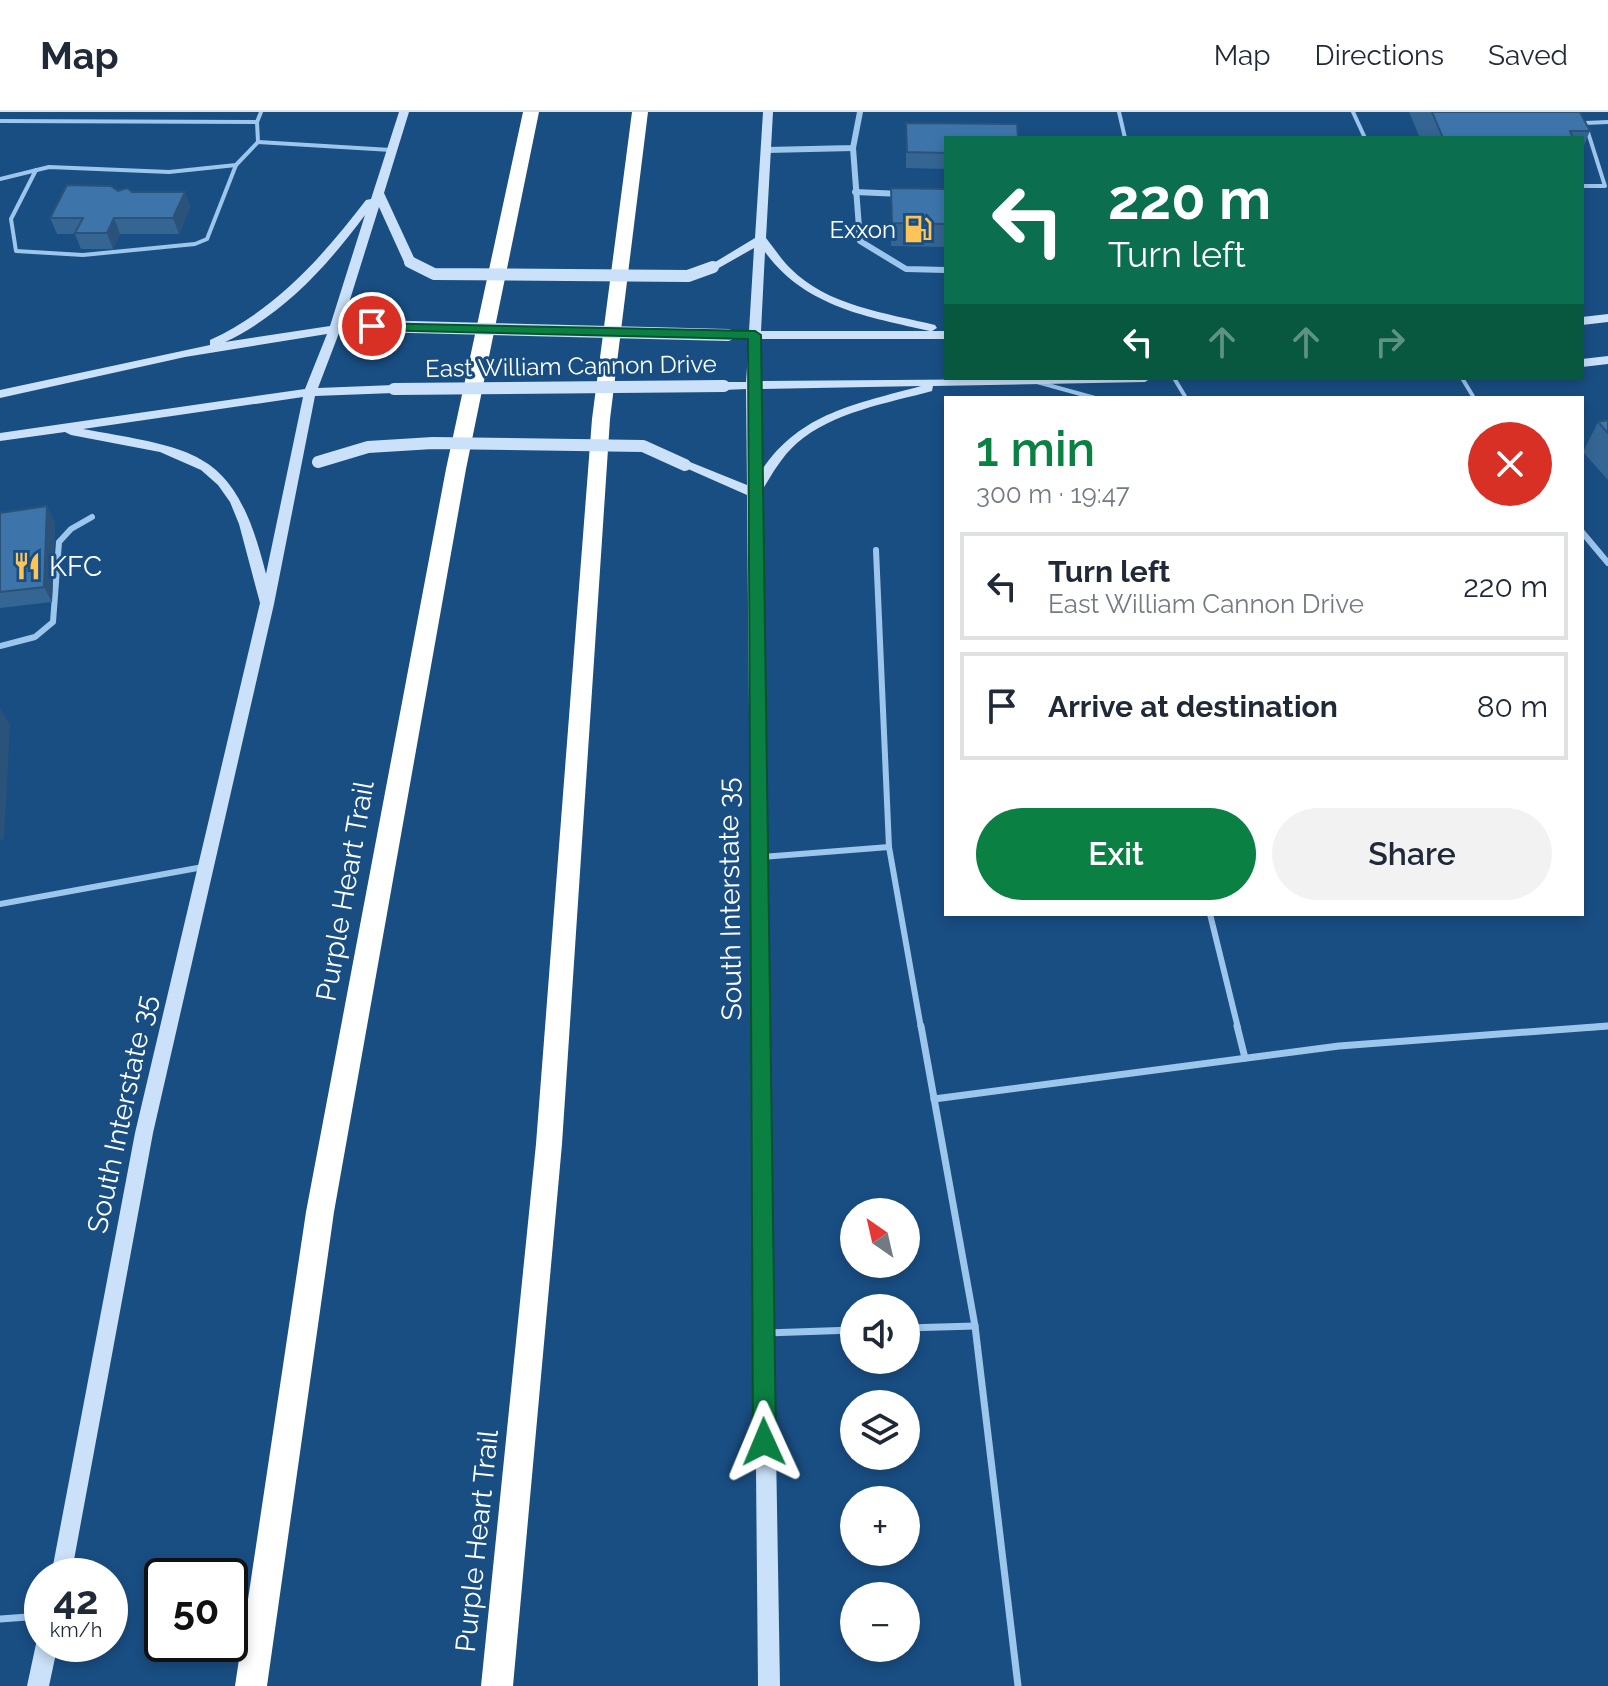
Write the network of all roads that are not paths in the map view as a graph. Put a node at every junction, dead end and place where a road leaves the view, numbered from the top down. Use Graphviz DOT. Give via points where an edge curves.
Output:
graph roads {
  1 [pos="14,112"];
  2 [pos="261,112"];
  3 [pos="404,112"];
  4 [pos="531,112"];
  5 [pos="640,112"];
  6 [pos="768,112"];
  7 [pos="860,112"];
  8 [pos="1119,112"];
  9 [pos="1353,112"];
  10 [pos="7,120"];
  11 [pos="0,121"];
  12 [pos="257,122"];
  13 [pos="1608,122"];
  14 [pos="1125,136"];
  15 [pos="1364,136"];
  16 [pos="258,142"];
  17 [pos="853,148"];
  18 [pos="391,150"];
  19 [pos="767,150"];
  20 [pos="236,165"];
  21 [pos="36,170"];
  22 [pos="0,179"];
  23 [pos="1584,186"];
  24 [pos="378,192"];
  25 [pos="855,192"];
  26 [pos="916,194"];
  27 [pos="761,239"];
  28 [pos="944,270"];
  29 [pos="1608,318"];
  30 [pos="1584,321"];
  31 [pos="335,328"];
  32 [pos="944,332"];
  33 [pos="944,333"];
  34 [pos="755,335"];
  35 [pos="186,354"];
  36 [pos="1608,360"];
  37 [pos="1584,363"];
  38 [pos="1070,380"];
  39 [pos="1033,381"];
  40 [pos="948,383"];
  41 [pos="752,386"];
  42 [pos="310,392"];
  43 [pos="0,394"];
  44 [pos="1088,396"];
  45 [pos="57,429"];
  46 [pos="0,437"];
  47 [pos="295,470"];
  48 [pos="754,493"];
  49 [pos="92,517"];
  50 [pos="1584,534"];
  51 [pos="876,550"];
  52 [pos="1608,563"];
  53 [pos="267,604"];
  54 [pos="0,646"];
  55 [pos="889,847"];
  56 [pos="758,857"];
  57 [pos="206,866"];
  58 [pos="0,904"];
  59 [pos="1210,916"];
  60 [pos="1608,1026"];
  61 [pos="1245,1058"];
  62 [pos="934,1099"];
  63 [pos="975,1326"];
  64 [pos="920,1328"];
  65 [pos="840,1330"];
  66 [pos="762,1333"];
  67 [pos="64,1558"];
  68 [pos="266,1572"];
  69 [pos="24,1617"];
  70 [pos="0,1619"];
  71 [pos="43,1662"];
  72 [pos="38,1686"];
  73 [pos="240,1686"];
  74 [pos="251,1686"];
  75 [pos="497,1686"];
  76 [pos="769,1686"];
  77 [pos="1018,1686"];
  1 -- 10 [label="lane"];
  2 -- 12 [label="lane"];
  3 -- 18 [label="main road, South Interstate 35"];
  4 -- 68 [label="highway, Purple Heart Trail" via="456,469 320,1212"];
  5 -- 75 [label="highway, Purple Heart Trail" via="601,419 549,1144"];
  6 -- 19 [label="main road, South Interstate 35"];
  7 -- 17 [label="street"];
  8 -- 14 [label="lane"];
  9 -- 15 [label="lane"];
  10 -- 11 [label="lane"];
  10 -- 12 [label="lane"];
  12 -- 16 [label="lane"];
  13 -- 23 [label="lane" via="1585,123 1605,186"];
  16 -- 18 [label="lane"];
  16 -- 20 [label="lane"];
  17 -- 19 [label="street"];
  17 -- 25 [label="street"];
  18 -- 24 [label="main road, South Interstate 35"];
  19 -- 27 [label="main road, South Interstate 35"];
  20 -- 21 [label="lane" via="169,172"];
  20 -- 21 [label="lane" via="207,239 100,256 16,251 8,237 12,214"];
  21 -- 22 [label="lane"];
  24 -- 27 [label="main road, bridge" via="410,262 434,274 688,276"];
  24 -- 31 [label="main road, South Interstate 35"];
  24 -- 35 [label="main road" via="312,276 227,337"];
  25 -- 26 [label="street"];
  25 -- 28 [label="street" via="860,241 906,269"];
  27 -- 32 [label="main road" via="789,274 816,293"];
  27 -- 34 [label="main road, South Interstate 35"];
  29 -- 30 [label="main road"];
  31 -- 34 [label="main road, East William Cannon Drive, bridge"];
  31 -- 35 [label="main road, East William Cannon Drive"];
  31 -- 42 [label="main road, South Interstate 35"];
  33 -- 34 [label="main road, East William Cannon Drive"];
  34 -- 41 [label="main road, South Interstate 35"];
  35 -- 43 [label="main road, East William Cannon Drive"];
  36 -- 37 [label="main road"];
  38 -- 39 [label="main road, East William Cannon Drive"];
  39 -- 40 [label="main road, East William Cannon Drive"];
  39 -- 44 [label="lane"];
  40 -- 41 [label="main road, East William Cannon Drive"];
  40 -- 48 [label="main road" via="870,405 797,436 774,459"];
  41 -- 42 [label="main road, East William Cannon Drive, bridge"];
  41 -- 48 [label="main road, South Interstate 35"];
  42 -- 45 [label="main road, East William Cannon Drive"];
  42 -- 47 [label="main road, South Interstate 35"];
  45 -- 46 [label="main road, East William Cannon Drive"];
  45 -- 53 [label="main road" via="186,454 210,469 236,500"];
  47 -- 48 [label="main road, bridge" via="368,447 643,446"];
  47 -- 53 [label="main road, South Interstate 35"];
  48 -- 56 [label="main road, South Interstate 35"];
  49 -- 54 [label="lane" via="59,542 53,622 35,637"];
  50 -- 52 [label="lane"];
  51 -- 55 [label="lane"];
  53 -- 57 [label="main road, South Interstate 35"];
  55 -- 56 [label="lane"];
  55 -- 62 [label="lane"];
  56 -- 66 [label="main road, South Interstate 35"];
  57 -- 58 [label="lane"];
  57 -- 67 [label="main road, South Interstate 35" via="144,1133"];
  59 -- 61 [label="lane"];
  60 -- 61 [label="lane"];
  61 -- 62 [label="lane"];
  62 -- 63 [label="lane"];
  63 -- 64 [label="lane"];
  63 -- 77 [label="lane"];
  65 -- 66 [label="lane"];
  66 -- 76 [label="main road, South Interstate 35"];
  68 -- 73 [label="highway"];
  68 -- 74 [label="highway, Purple Heart Trail"];
  69 -- 70 [label="lane"];
  71 -- 72 [label="main road"];
}
